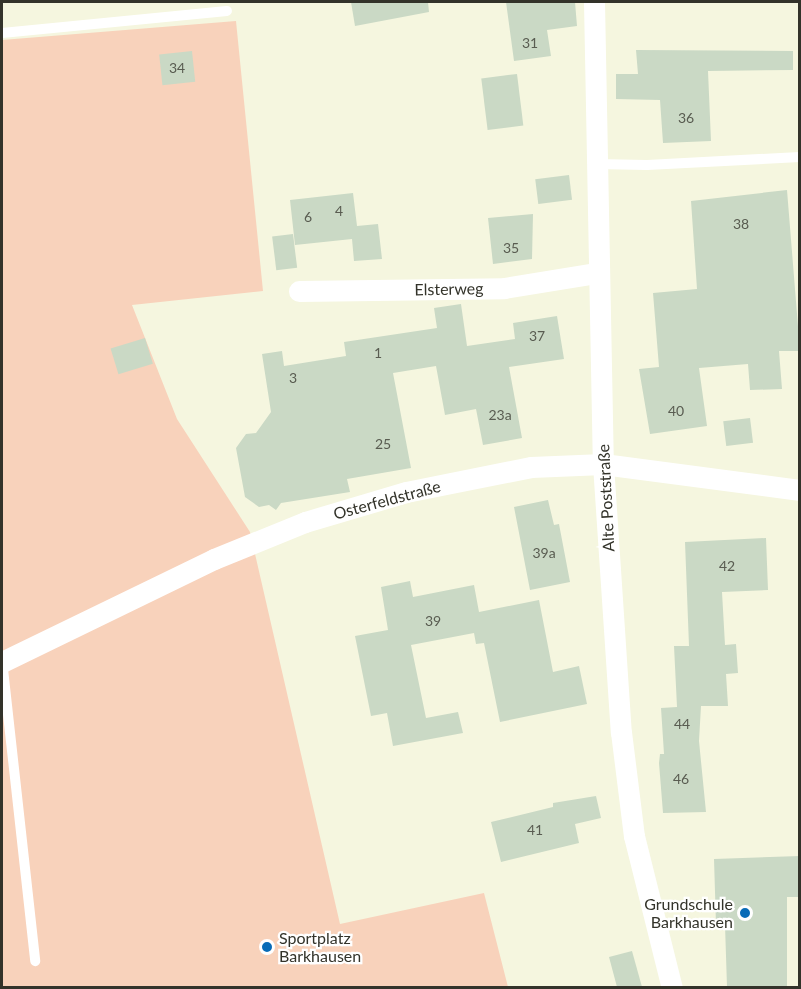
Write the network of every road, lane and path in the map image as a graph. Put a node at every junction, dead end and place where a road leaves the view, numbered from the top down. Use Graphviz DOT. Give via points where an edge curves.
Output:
graph roads {
  1 [pos="594,2"];
  2 [pos="227,11"];
  3 [pos="2,33"];
  4 [pos="800,157"];
  5 [pos="596,164"];
  6 [pos="597,273"];
  7 [pos="299,291"];
  8 [pos="603,464"];
  9 [pos="800,490"];
  10 [pos="2,656"];
  11 [pos="2,662"];
  12 [pos="35,961"];
  13 [pos="672,987"];
  1 -- 5 [label="street, Alte Poststraße"];
  2 -- 3 [label="lane"];
  4 -- 5 [label="lane"];
  5 -- 6 [label="street, Alte Poststraße"];
  6 -- 7 [label="street, Elsterweg" via="504,288"];
  6 -- 8 [label="street, Alte Poststraße"];
  8 -- 9 [label="street, Osterfeldstraße"];
  8 -- 11 [label="street, Osterfeldstraße" via="531,467 406,492 305,522 214,559"];
  8 -- 13 [label="street, Alte Poststraße" via="628,801"];
  10 -- 11 [label="lane"];
  11 -- 12 [label="lane"];
}
